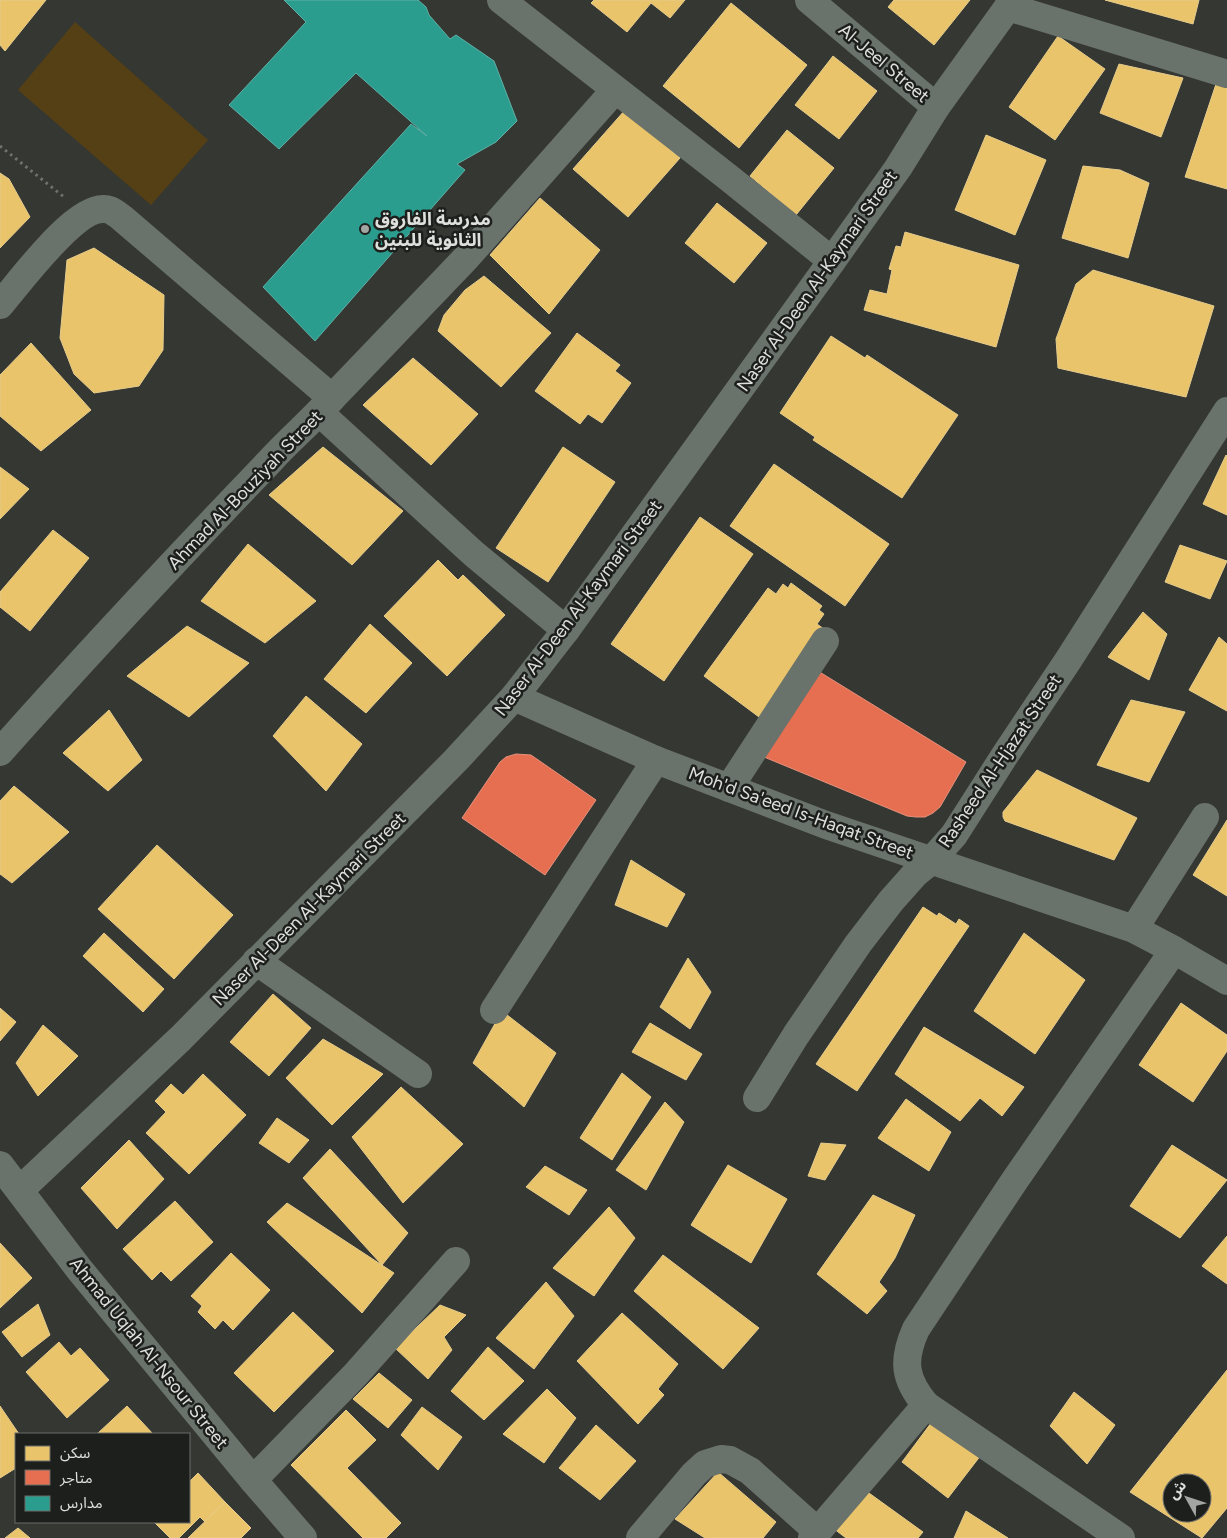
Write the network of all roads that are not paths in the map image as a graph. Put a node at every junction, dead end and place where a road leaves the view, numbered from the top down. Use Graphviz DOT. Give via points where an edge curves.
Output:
graph roads {
  1 [pos="501,0"];
  2 [pos="809,0"];
  3 [pos="1011,4"];
  4 [pos="1227,74"];
  5 [pos="616,90"];
  6 [pos="936,107"];
  7 [pos="832,261"];
  8 [pos="0,305"];
  9 [pos="326,405"];
  10 [pos="1227,411"];
  11 [pos="566,630"];
  12 [pos="825,642"];
  13 [pos="514,697"];
  14 [pos="0,752"];
  15 [pos="656,760"];
  16 [pos="729,788"];
  17 [pos="1204,817"];
  18 [pos="931,861"];
  19 [pos="1134,929"];
  20 [pos="1174,950"];
  21 [pos="256,961"];
  22 [pos="1227,981"];
  23 [pos="494,1010"];
  24 [pos="418,1074"];
  25 [pos="757,1098"];
  26 [pos="0,1165"];
  27 [pos="20,1190"];
  28 [pos="456,1261"];
  29 [pos="926,1405"];
  30 [pos="253,1480"];
  31 [pos="815,1535"];
  32 [pos="303,1538"];
  33 [pos="640,1538"];
  34 [pos="1121,1538"];
  1 -- 5 [label="street"];
  2 -- 6 [label="street, Al-Jeel Street"];
  3 -- 4 [label="street"];
  3 -- 6 [label="street, Naser Al-Deen Al-Kaymari Street"];
  5 -- 7 [label="street"];
  5 -- 9 [label="street" via="467,257"];
  6 -- 7 [label="street, Naser Al-Deen Al-Kaymari Street" via="898,168"];
  7 -- 11 [label="street, Naser Al-Deen Al-Kaymari Street"];
  8 -- 9 [label="street, Ahmad Al-Bouziyah Street" via="72,224 84,214 104,209 112,211"];
  9 -- 11 [label="street" via="474,554"];
  9 -- 14 [label="street, Ahmad Al-Bouziyah Street" via="142,597"];
  10 -- 18 [label="street, Rasheed Al-Hjazat Street" via="954,835"];
  11 -- 13 [label="street, Naser Al-Deen Al-Kaymari Street"];
  12 -- 16 [label="street"];
  13 -- 15 [label="street, Moh'd Sa'eed Is-Haqat Street"];
  13 -- 21 [label="street, Naser Al-Deen Al-Kaymari Street" via="456,760"];
  15 -- 16 [label="street, Moh'd Sa'eed Is-Haqat Street"];
  15 -- 23 [label="street"];
  16 -- 18 [label="street, Moh'd Sa'eed Is-Haqat Street"];
  17 -- 19 [label="street"];
  18 -- 19 [label="street, Moh'd Sa'eed Is-Haqat Street"];
  18 -- 25 [label="street, Rasheed Al-Hjazat Street" via="891,901 858,944"];
  19 -- 20 [label="street, Moh'd Sa'eed Is-Haqat Street"];
  20 -- 22 [label="street, Moh'd Sa'eed Is-Haqat Street"];
  20 -- 29 [label="street" via="916,1329 906,1361 908,1377"];
  21 -- 24 [label="street"];
  21 -- 27 [label="street, Naser Al-Deen Al-Kaymari Street" via="182,1038"];
  26 -- 27 [label="street, Ahmad Uqlah Al-Nsour Street"];
  27 -- 30 [label="street, Ahmad Uqlah Al-Nsour Street" via="79,1269"];
  28 -- 30 [label="street" via="356,1374"];
  29 -- 31 [label="street"];
  29 -- 34 [label="street"];
  30 -- 32 [label="street, Ahmad Uqlah Al-Nsour Street"];
  31 -- 33 [label="street" via="750,1471 730,1460 721,1459 705,1464 694,1474"];
}
